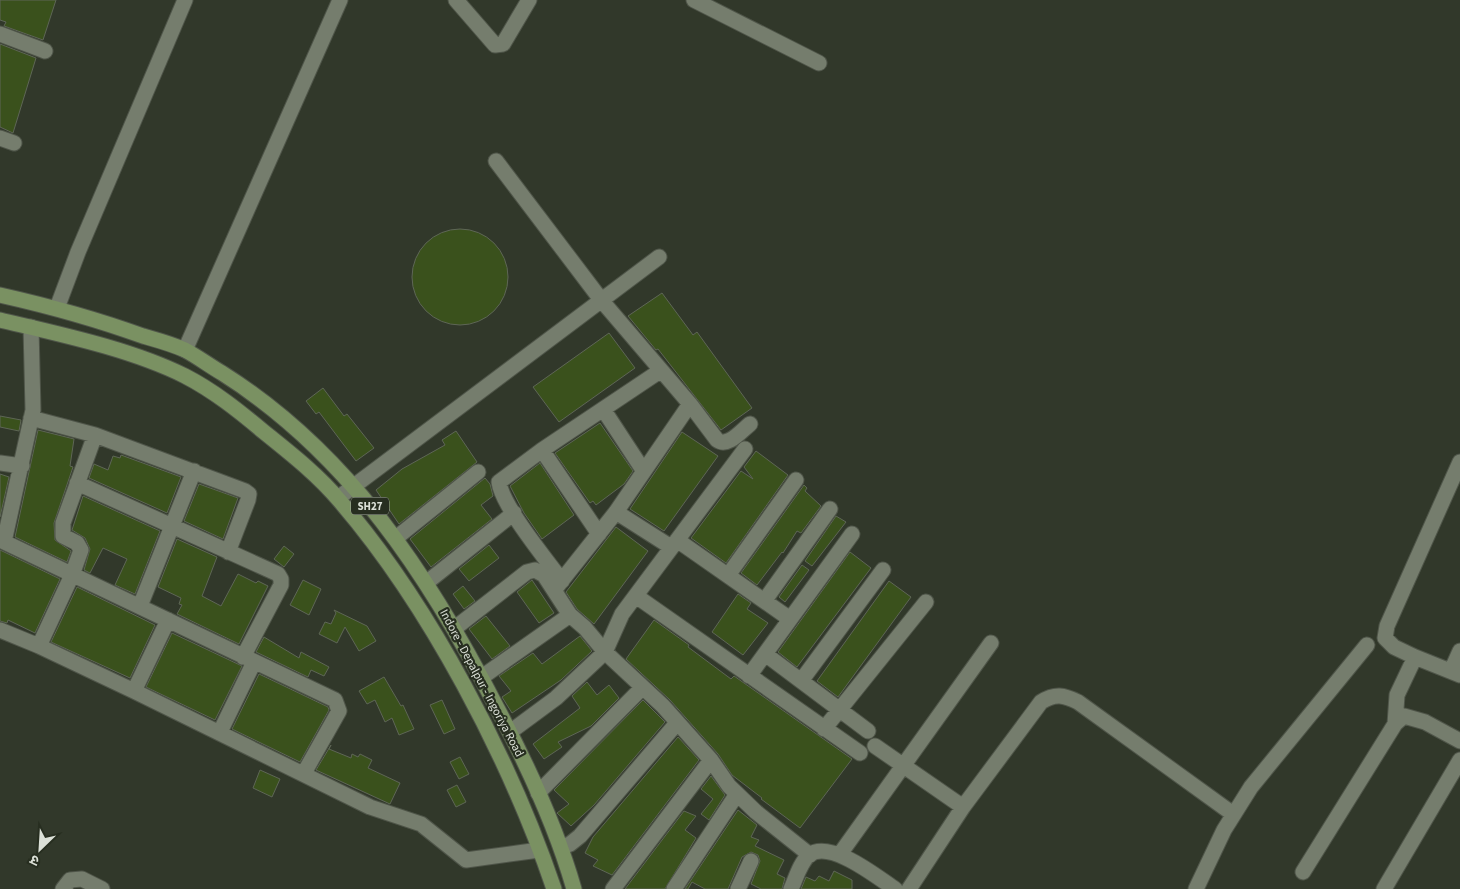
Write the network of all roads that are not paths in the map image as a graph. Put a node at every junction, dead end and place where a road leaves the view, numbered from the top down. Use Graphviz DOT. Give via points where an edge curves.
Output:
graph roads {
  1 [pos="185,0"];
  2 [pos="340,0"];
  3 [pos="456,0"];
  4 [pos="529,0"];
  5 [pos="694,0"];
  6 [pos="0,34"];
  7 [pos="45,51"];
  8 [pos="819,63"];
  9 [pos="496,161"];
  10 [pos="659,257"];
  11 [pos="0,296"];
  12 [pos="602,301"];
  13 [pos="57,308"];
  14 [pos="0,320"];
  15 [pos="30,327"];
  16 [pos="185,350"];
  17 [pos="660,371"];
  18 [pos="690,404"];
  19 [pos="603,409"];
  20 [pos="32,418"];
  21 [pos="750,424"];
  22 [pos="94,435"];
  23 [pos="745,449"];
  24 [pos="542,450"];
  25 [pos="1460,462"];
  26 [pos="0,463"];
  27 [pos="22,466"];
  28 [pos="643,470"];
  29 [pos="194,471"];
  30 [pos="478,472"];
  31 [pos="796,480"];
  32 [pos="77,483"];
  33 [pos="354,487"];
  34 [pos="338,498"];
  35 [pos="830,509"];
  36 [pos="616,512"];
  37 [pos="514,513"];
  38 [pos="172,526"];
  39 [pos="599,534"];
  40 [pos="852,534"];
  41 [pos="396,538"];
  42 [pos="2,541"];
  43 [pos="674,543"];
  44 [pos="228,552"];
  45 [pos="882,570"];
  46 [pos="728,574"];
  47 [pos="72,575"];
  48 [pos="426,583"];
  49 [pos="557,586"];
  50 [pos="636,596"];
  51 [pos="765,600"];
  52 [pos="926,602"];
  53 [pos="140,606"];
  54 [pos="570,616"];
  55 [pos="790,619"];
  56 [pos="168,620"];
  57 [pos="455,628"];
  58 [pos="0,630"];
  59 [pos="991,643"];
  60 [pos="40,646"];
  61 [pos="1367,646"];
  62 [pos="1460,651"];
  63 [pos="605,652"];
  64 [pos="765,654"];
  65 [pos="1416,657"];
  66 [pos="248,660"];
  67 [pos="1456,673"];
  68 [pos="750,676"];
  69 [pos="482,677"];
  70 [pos="801,681"];
  71 [pos="642,688"];
  72 [pos="134,691"];
  73 [pos="839,711"];
  74 [pos="677,723"];
  75 [pos="1395,724"];
  76 [pos="824,729"];
  77 [pos="868,731"];
  78 [pos="220,732"];
  79 [pos="510,732"];
  80 [pos="1460,741"];
  81 [pos="875,746"];
  82 [pos="860,753"];
  83 [pos="711,760"];
  84 [pos="1460,760"];
  85 [pos="903,765"];
  86 [pos="304,773"];
  87 [pos="538,793"];
  88 [pos="737,794"];
  89 [pos="963,808"];
  90 [pos="1233,814"];
  91 [pos="562,847"];
  92 [pos="539,850"];
  93 [pos="810,854"];
  94 [pos="840,854"];
  95 [pos="752,861"];
  96 [pos="1303,872"];
  97 [pos="63,889"];
  98 [pos="102,889"];
  99 [pos="554,889"];
  100 [pos="574,889"];
  101 [pos="613,889"];
  102 [pos="674,889"];
  103 [pos="738,889"];
  104 [pos="791,889"];
  105 [pos="895,889"];
  106 [pos="909,889"];
  107 [pos="1196,889"];
  108 [pos="1384,889"];
  1 -- 13 [label="street"];
  2 -- 16 [label="street"];
  3 -- 4 [label="street" via="495,45 503,44"];
  5 -- 8 [label="street"];
  6 -- 7 [label="street"];
  9 -- 12 [label="street"];
  10 -- 12 [label="street"];
  11 -- 13 [label="main road, Indore - Depalpur - Ingoriya Road / SH27"];
  12 -- 17 [label="street"];
  12 -- 33 [label="street"];
  13 -- 16 [label="main road, Indore - Depalpur - Ingoriya Road / SH27"];
  14 -- 15 [label="main road, Indore - Depalpur - Ingoriya Road / SH27"];
  15 -- 20 [label="street"];
  15 -- 34 [label="main road, Indore - Depalpur - Ingoriya Road / SH27" via="147,360 186,377 234,406"];
  16 -- 33 [label="main road, Indore - Depalpur - Ingoriya Road / SH27" via="255,395 296,429"];
  17 -- 18 [label="street"];
  17 -- 19 [label="street"];
  18 -- 21 [label="street" via="720,443 727,442"];
  18 -- 28 [label="street"];
  19 -- 24 [label="street"];
  19 -- 28 [label="street"];
  20 -- 22 [label="street"];
  20 -- 27 [label="street"];
  22 -- 29 [label="street"];
  22 -- 32 [label="street"];
  23 -- 43 [label="street"];
  24 -- 37 [label="street" via="499,482 500,490"];
  24 -- 39 [label="street"];
  25 -- 65 [label="street" via="1387,626 1385,638 1394,647"];
  26 -- 27 [label="street"];
  27 -- 42 [label="street"];
  28 -- 36 [label="street"];
  29 -- 38 [label="street"];
  29 -- 44 [label="street" via="249,494"];
  30 -- 41 [label="street"];
  31 -- 46 [label="street"];
  32 -- 38 [label="street"];
  32 -- 47 [label="street" via="63,536 80,545"];
  33 -- 34 [label="street"];
  33 -- 41 [label="main road, Indore - Depalpur - Ingoriya Road / SH27"];
  34 -- 92 [label="main road, Indore - Depalpur - Ingoriya Road / SH27" via="376,546 426,620 508,775"];
  35 -- 51 [label="street"];
  36 -- 39 [label="street"];
  36 -- 43 [label="street"];
  37 -- 48 [label="street"];
  37 -- 49 [label="street"];
  38 -- 44 [label="street"];
  38 -- 53 [label="street"];
  39 -- 49 [label="street"];
  40 -- 55 [label="street"];
  41 -- 48 [label="main road, Indore - Depalpur - Ingoriya Road / SH27"];
  42 -- 47 [label="street"];
  43 -- 46 [label="street"];
  43 -- 50 [label="street"];
  44 -- 66 [label="street" via="278,574 281,579"];
  45 -- 70 [label="street"];
  46 -- 51 [label="street"];
  47 -- 53 [label="street"];
  47 -- 60 [label="street"];
  48 -- 57 [label="main road, Indore - Depalpur - Ingoriya Road / SH27"];
  49 -- 54 [label="street"];
  49 -- 57 [label="street" via="535,570 527,572"];
  50 -- 63 [label="street" via="622,614"];
  50 -- 68 [label="street"];
  51 -- 55 [label="street"];
  52 -- 73 [label="street"];
  53 -- 56 [label="street"];
  54 -- 63 [label="street"];
  54 -- 69 [label="street"];
  55 -- 64 [label="street"];
  56 -- 66 [label="street"];
  56 -- 72 [label="street"];
  57 -- 69 [label="main road, Indore - Depalpur - Ingoriya Road / SH27"];
  58 -- 60 [label="street"];
  59 -- 85 [label="street"];
  60 -- 72 [label="street"];
  61 -- 90 [label="street" via="1272,760"];
  62 -- 67 [label="street"];
  63 -- 71 [label="street"];
  63 -- 79 [label="street" via="556,698"];
  64 -- 68 [label="street"];
  64 -- 70 [label="street"];
  65 -- 67 [label="street"];
  65 -- 75 [label="street" via="1397,695"];
  66 -- 78 [label="street"];
  66 -- 86 [label="street" via="329,696 338,705 338,711"];
  68 -- 76 [label="street"];
  69 -- 79 [label="main road, Indore - Depalpur - Ingoriya Road / SH27"];
  70 -- 73 [label="street"];
  71 -- 74 [label="street"];
  71 -- 87 [label="street"];
  72 -- 78 [label="street"];
  73 -- 76 [label="street"];
  73 -- 77 [label="street"];
  74 -- 83 [label="street"];
  74 -- 91 [label="street" via="580,836"];
  75 -- 80 [label="street" via="1404,716 1415,718"];
  75 -- 96 [label="street"];
  76 -- 82 [label="street"];
  78 -- 86 [label="street"];
  79 -- 87 [label="main road, Indore - Depalpur - Ingoriya Road / SH27"];
  81 -- 85 [label="street"];
  83 -- 88 [label="street"];
  83 -- 101 [label="street"];
  84 -- 108 [label="street"];
  85 -- 89 [label="street"];
  85 -- 94 [label="street"];
  86 -- 92 [label="street" via="370,807 421,824 466,860"];
  87 -- 91 [label="main road, Indore - Depalpur - Ingoriya Road / SH27"];
  88 -- 93 [label="street"];
  88 -- 102 [label="street"];
  89 -- 90 [label="street" via="1041,702 1052,695 1066,696 1078,702"];
  89 -- 106 [label="street"];
  90 -- 107 [label="street"];
  91 -- 100 [label="main road, Indore - Depalpur - Ingoriya Road / SH27"];
  92 -- 99 [label="main road, Indore - Depalpur - Ingoriya Road / SH27"];
  93 -- 94 [label="street" via="822,850"];
  93 -- 104 [label="street"];
  94 -- 105 [label="street"];
  95 -- 103 [label="street"];
  97 -- 98 [label="street" via="70,880 82,879"];
}
